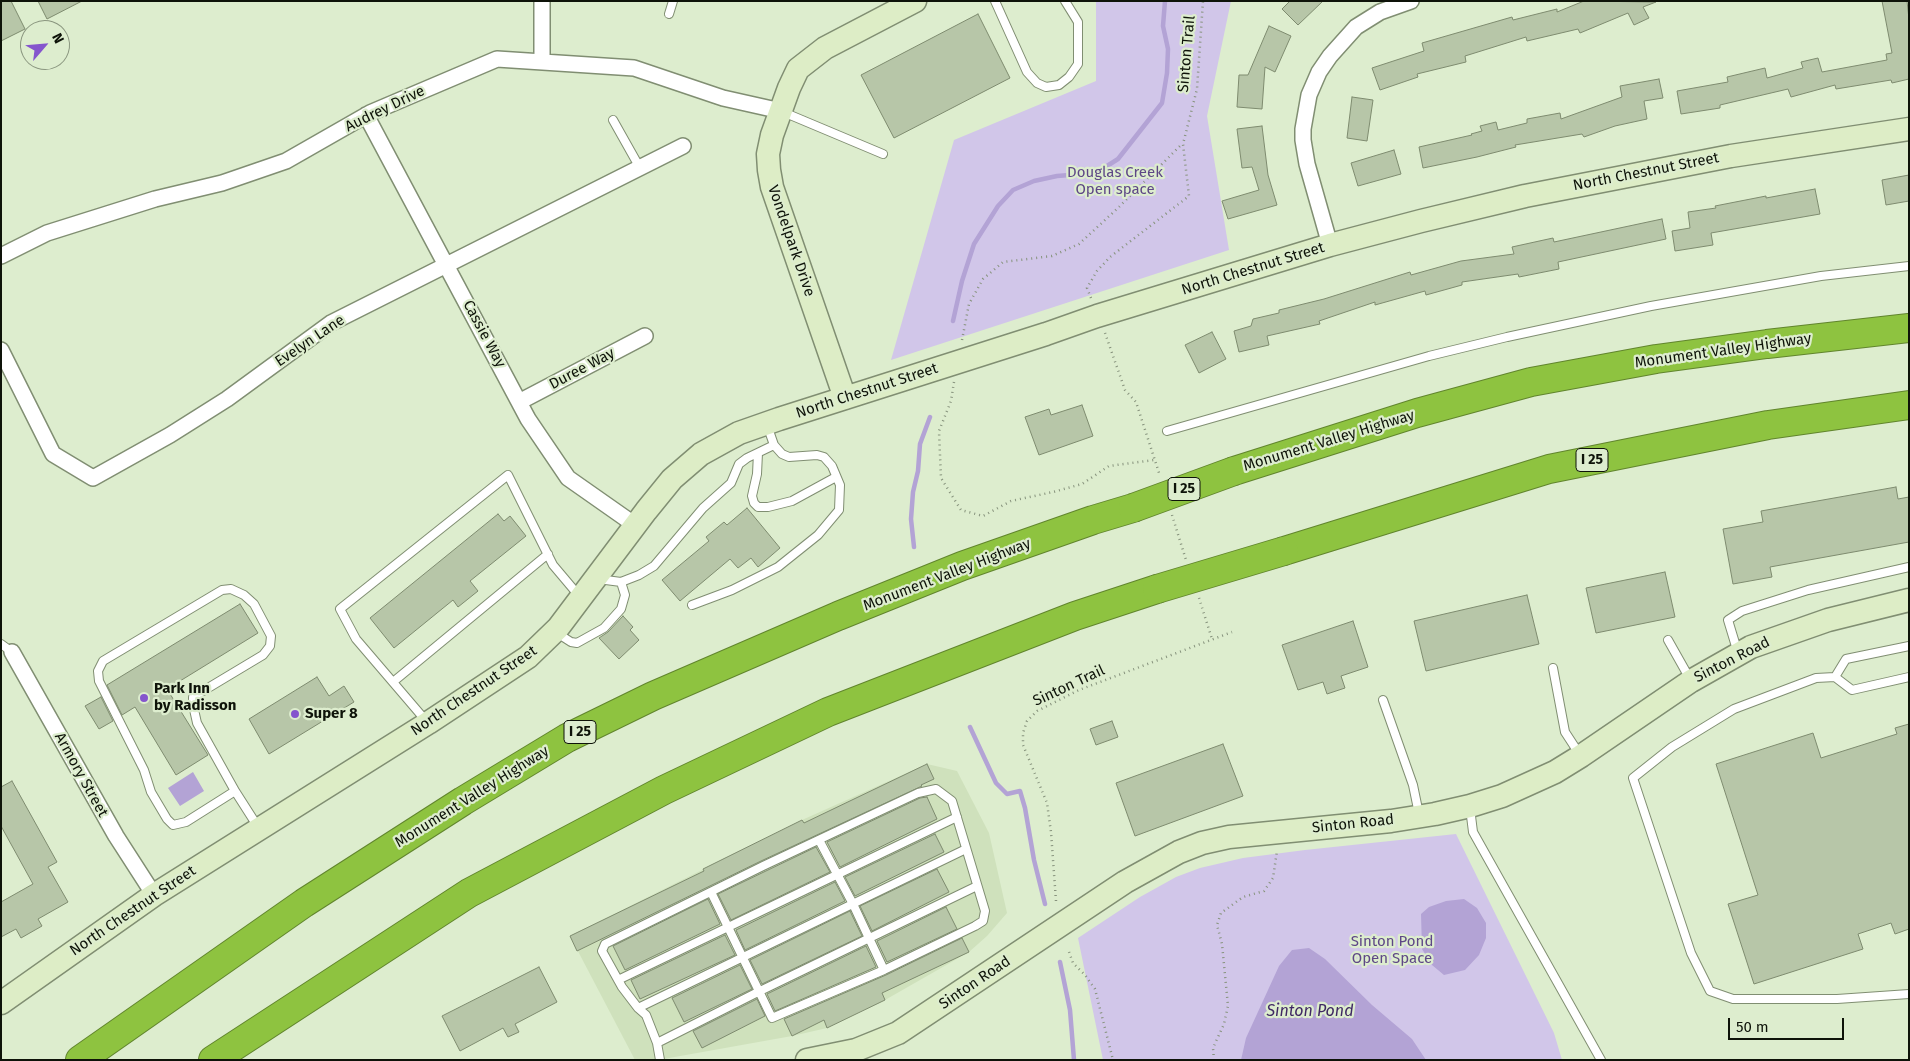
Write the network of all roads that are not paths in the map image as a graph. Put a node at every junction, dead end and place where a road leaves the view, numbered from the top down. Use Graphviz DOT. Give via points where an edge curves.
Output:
graph roads {
  1 [pos="542,1"];
  2 [pos="673,1"];
  3 [pos="915,1"];
  4 [pos="995,1"];
  5 [pos="1065,1"];
  6 [pos="1411,1"];
  7 [pos="670,14"];
  8 [pos="542,62"];
  9 [pos="781,111"];
  10 [pos="366,115"];
  11 [pos="613,120"];
  12 [pos="1909,129"];
  13 [pos="683,146"];
  14 [pos="883,154"];
  15 [pos="640,168"];
  16 [pos="1330,245"];
  17 [pos="1,256"];
  18 [pos="447,265"];
  19 [pos="1909,266"];
  20 [pos="1909,328"];
  21 [pos="644,336"];
  22 [pos="1,350"];
  23 [pos="845,398"];
  24 [pos="519,402"];
  25 [pos="1909,405"];
  26 [pos="766,423"];
  27 [pos="1167,431"];
  28 [pos="774,445"];
  29 [pos="758,453"];
  30 [pos="836,477"];
  31 [pos="635,525"];
  32 [pos="548,554"];
  33 [pos="1909,567"];
  34 [pos="596,578"];
  35 [pos="621,582"];
  36 [pos="581,598"];
  37 [pos="1909,600"];
  38 [pos="692,604"];
  39 [pos="555,632"];
  40 [pos="1668,640"];
  41 [pos="1909,646"];
  42 [pos="7,648"];
  43 [pos="1738,654"];
  44 [pos="1553,668"];
  45 [pos="1835,677"];
  46 [pos="1909,677"];
  47 [pos="1691,681"];
  48 [pos="393,682"];
  49 [pos="1383,700"];
  50 [pos="428,723"];
  51 [pos="1581,756"];
  52 [pos="235,792"];
  53 [pos="1470,806"];
  54 [pos="1419,816"];
  55 [pos="957,817"];
  56 [pos="259,829"];
  57 [pos="819,840"];
  58 [pos="966,849"];
  59 [pos="838,874"];
  60 [pos="978,886"];
  61 [pos="711,892"];
  62 [pos="154,895"];
  63 [pos="853,904"];
  64 [pos="728,928"];
  65 [pos="869,939"];
  66 [pos="744,958"];
  67 [pos="884,970"];
  68 [pos="618,980"];
  69 [pos="760,991"];
  70 [pos="1909,994"];
  71 [pos="1,1003"];
  72 [pos="638,1008"];
  73 [pos="657,1043"];
  74 [pos="80,1060"];
  75 [pos="213,1060"];
  76 [pos="660,1060"];
  77 [pos="807,1060"];
  78 [pos="1601,1060"];
  1 -- 8 [label="street"];
  2 -- 7 [label="lane"];
  3 -- 9 [label="main road, Vondelpark Drive" via="810,58 798,69"];
  4 -- 5 [label="lane" via="1027,72 1046,87 1059,85 1069,78 1078,64 1078,22"];
  6 -- 16 [label="street" via="1380,12 1356,27 1330,56 1309,95 1303,140"];
  8 -- 9 [label="street, Audrey Drive" via="634,68 723,98"];
  8 -- 10 [label="street, Audrey Drive" via="498,59"];
  9 -- 14 [label="lane"];
  9 -- 23 [label="main road, Vondelpark Drive" via="768,154 772,187"];
  10 -- 17 [label="street, Audrey Drive" via="286,161 47,234"];
  10 -- 18 [label="street, Cassie Way"];
  11 -- 15 [label="lane"];
  12 -- 16 [label="main road, North Chestnut Street" via="1731,156 1525,196"];
  13 -- 15 [label="street, Evelyn Lane"];
  15 -- 18 [label="street, Evelyn Lane"];
  16 -- 23 [label="main road, North Chestnut Street"];
  18 -- 22 [label="street, Evelyn Lane" via="331,323 227,399 93,478 54,454"];
  18 -- 24 [label="street, Cassie Way"];
  19 -- 27 [label="lane" via="1821,276 1651,306 1507,337"];
  20 -- 74 [label="highway, Monument Valley Highway / I 25, bridge" via="1665,358 1531,382 1417,413 1234,471 962,566 654,696 567,738 304,903"];
  21 -- 24 [label="street, Duree Way"];
  23 -- 26 [label="main road, North Chestnut Street"];
  24 -- 31 [label="street, Cassie Way" via="568,478"];
  25 -- 75 [label="highway, I 25, bridge" via="1768,425 1549,469 1075,616 828,712 664,790 469,893"];
  26 -- 28 [label="lane"];
  26 -- 31 [label="main road, North Chestnut Street" via="722,442 692,461 672,479"];
  28 -- 29 [label="lane"];
  28 -- 30 [label="lane" via="789,457 824,457"];
  29 -- 30 [label="lane" via="752,496 758,506 792,501"];
  29 -- 35 [label="lane" via="739,464 731,483 703,508 654,566"];
  30 -- 38 [label="lane" via="840,485 839,510 818,535 778,567 732,590"];
  31 -- 34 [label="main road, North Chestnut Street"];
  32 -- 36 [label="lane" via="553,565"];
  32 -- 48 [label="lane"];
  32 -- 48 [label="lane" via="508,475 340,609 356,639"];
  33 -- 43 [label="lane" via="1808,590 1742,611 1728,620"];
  34 -- 35 [label="lane"];
  34 -- 36 [label="main road, North Chestnut Street"];
  35 -- 39 [label="lane" via="625,595 621,609 604,628 577,643"];
  36 -- 39 [label="main road, North Chestnut Street"];
  37 -- 43 [label="main road, Sinton Road" via="1804,627"];
  39 -- 50 [label="main road, North Chestnut Street" via="520,663"];
  40 -- 47 [label="lane"];
  41 -- 45 [label="lane" via="1846,660"];
  42 -- 62 [label="street, Armory Street"];
  43 -- 47 [label="main road, Sinton Road"];
  44 -- 51 [label="lane" via="1565,732"];
  45 -- 46 [label="lane" via="1852,690"];
  45 -- 70 [label="lane" via="1816,678 1734,709 1672,747 1633,778 1691,953 1710,991 1733,999"];
  47 -- 51 [label="main road, Sinton Road"];
  48 -- 50 [label="lane"];
  49 -- 54 [label="lane" via="1412,785"];
  50 -- 56 [label="main road, North Chestnut Street"];
  51 -- 53 [label="main road, Sinton Road" via="1529,785"];
  52 -- 52 [label="lane" via="186,822 173,825 166,819 99,681 98,671 102,661 222,590 231,589 254,604 271,636 270,646 263,655 193,697 193,705 198,723"];
  52 -- 56 [label="lane"];
  53 -- 54 [label="main road, Sinton Road"];
  53 -- 78 [label="lane" via="1473,832"];
  54 -- 77 [label="main road, Sinton Road" via="1229,837 1179,852 1125,882 898,1033 856,1050"];
  55 -- 57 [label="lane" via="952,801 946,795 936,789 928,790"];
  55 -- 58 [label="lane"];
  55 -- 59 [label="lane"];
  56 -- 62 [label="main road, North Chestnut Street"];
  57 -- 59 [label="lane"];
  57 -- 61 [label="lane"];
  58 -- 60 [label="lane"];
  58 -- 63 [label="lane"];
  59 -- 63 [label="lane"];
  59 -- 64 [label="lane"];
  60 -- 65 [label="lane"];
  60 -- 67 [label="lane" via="985,910 983,921"];
  61 -- 64 [label="lane"];
  61 -- 68 [label="lane" via="605,944 602,951"];
  62 -- 71 [label="main road, North Chestnut Street"];
  63 -- 65 [label="lane"];
  63 -- 66 [label="lane"];
  64 -- 66 [label="lane"];
  64 -- 68 [label="lane"];
  65 -- 67 [label="lane"];
  65 -- 69 [label="lane"];
  66 -- 69 [label="lane"];
  66 -- 72 [label="lane"];
  67 -- 69 [label="lane" via="772,1018"];
  68 -- 72 [label="lane"];
  69 -- 73 [label="lane"];
  72 -- 73 [label="lane" via="646,1015"];
  73 -- 76 [label="lane"];
}
